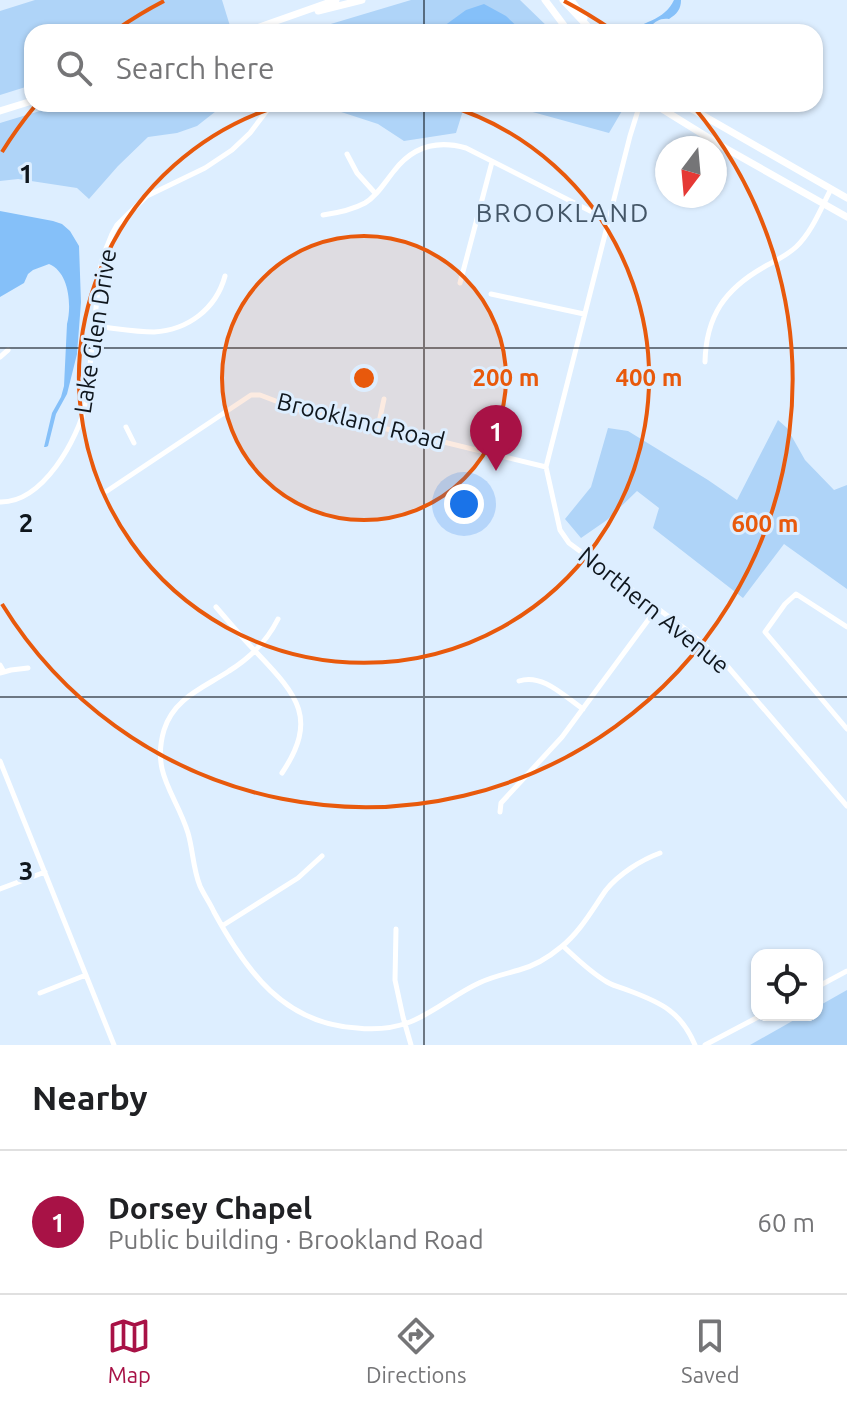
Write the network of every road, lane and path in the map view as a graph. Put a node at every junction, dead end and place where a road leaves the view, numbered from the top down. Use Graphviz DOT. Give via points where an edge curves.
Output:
graph roads {
  1 [pos="336,0"];
  2 [pos="362,0"];
  3 [pos="543,0"];
  4 [pos="563,0"];
  5 [pos="571,0"];
  6 [pos="277,22"];
  7 [pos="271,24"];
  8 [pos="562,24"];
  9 [pos="586,24"];
  10 [pos="588,24"];
  11 [pos="24,104"];
  12 [pos="0,111"];
  13 [pos="266,112"];
  14 [pos="638,112"];
  15 [pos="667,112"];
  16 [pos="697,112"];
  17 [pos="347,154"];
  18 [pos="492,162"];
  19 [pos="831,189"];
  20 [pos="375,193"];
  21 [pos="847,198"];
  22 [pos="823,204"];
  23 [pos="323,215"];
  24 [pos="847,217"];
  25 [pos="608,220"];
  26 [pos="225,276"];
  27 [pos="460,283"];
  28 [pos="491,294"];
  29 [pos="584,314"];
  30 [pos="95,329"];
  31 [pos="8,350"];
  32 [pos="0,357"];
  33 [pos="705,362"];
  34 [pos="384,399"];
  35 [pos="126,427"];
  36 [pos="378,427"];
  37 [pos="134,443"];
  38 [pos="546,467"];
  39 [pos="107,491"];
  40 [pos="0,502"];
  41 [pos="216,607"];
  42 [pos="657,608"];
  43 [pos="278,619"];
  44 [pos="847,627"];
  45 [pos="255,651"];
  46 [pos="0,665"];
  47 [pos="28,668"];
  48 [pos="2,673"];
  49 [pos="519,681"];
  50 [pos="583,709"];
  51 [pos="847,729"];
  52 [pos="0,761"];
  53 [pos="282,773"];
  54 [pos="847,806"];
  55 [pos="500,812"];
  56 [pos="660,853"];
  57 [pos="322,856"];
  58 [pos="45,872"];
  59 [pos="0,889"];
  60 [pos="222,926"];
  61 [pos="396,929"];
  62 [pos="563,946"];
  63 [pos="847,971"];
  64 [pos="86,975"];
  65 [pos="823,984"];
  66 [pos="40,993"];
  67 [pos="751,1021"];
  68 [pos="405,1024"];
  69 [pos="114,1045"];
  70 [pos="411,1045"];
  71 [pos="695,1045"];
  72 [pos="705,1045"];
  1 -- 6 [label="main road"];
  2 -- 6 [label="main road"];
  3 -- 8 [label="main road"];
  4 -- 9 [label="main road"];
  5 -- 10 [label="main road"];
  6 -- 7 [label="main road"];
  11 -- 12 [label="main road"];
  13 -- 30 [label="street, Lake Glen Drive" via="232,150 147,196 117,225 103,256"];
  14 -- 25 [label="street, Northern Avenue"];
  15 -- 22 [label="main road"];
  16 -- 19 [label="main road"];
  17 -- 20 [label="street"];
  18 -- 20 [label="street" via="466,148 438,144 401,163"];
  18 -- 25 [label="street"];
  18 -- 27 [label="street"];
  19 -- 21 [label="main road"];
  19 -- 22 [label="street"];
  20 -- 23 [label="street" via="366,203"];
  22 -- 24 [label="main road"];
  22 -- 33 [label="street" via="797,247 727,295 711,324"];
  25 -- 29 [label="street, Northern Avenue"];
  26 -- 30 [label="street" via="211,306 184,325 155,332"];
  28 -- 29 [label="street"];
  29 -- 38 [label="street, Northern Avenue"];
  30 -- 40 [label="street, Lake Glen Drive" via="83,417 66,454 37,486 16,500"];
  31 -- 32 [label="street"];
  34 -- 36 [label="street"];
  35 -- 37 [label="street"];
  36 -- 38 [label="street, Brookland Road"];
  36 -- 39 [label="street, Brookland Road" via="251,395"];
  38 -- 42 [label="street, Northern Avenue" via="564,538"];
  41 -- 45 [label="street"];
  42 -- 50 [label="street"];
  42 -- 54 [label="street, Northern Avenue" via="728,667"];
  43 -- 45 [label="street"];
  44 -- 51 [label="street" via="796,594 765,632"];
  45 -- 53 [label="street" via="293,694 300,713 295,753"];
  45 -- 60 [label="street" via="177,706 160,747 161,769 187,831 198,882"];
  46 -- 48 [label="street"];
  47 -- 48 [label="street"];
  49 -- 50 [label="street" via="543,682"];
  50 -- 55 [label="street" via="501,803"];
  52 -- 58 [label="street"];
  56 -- 62 [label="street" via="613,883"];
  57 -- 60 [label="street" via="298,878"];
  58 -- 59 [label="street"];
  58 -- 64 [label="street"];
  60 -- 68 [label="street" via="248,969 307,1017 344,1028"];
  61 -- 68 [label="street" via="395,980"];
  62 -- 68 [label="street" via="529,967 479,983"];
  62 -- 71 [label="street" via="606,981 671,1010"];
  63 -- 65 [label="street"];
  64 -- 66 [label="street"];
  64 -- 69 [label="street"];
  67 -- 72 [label="street"];
  68 -- 70 [label="street"];
}
